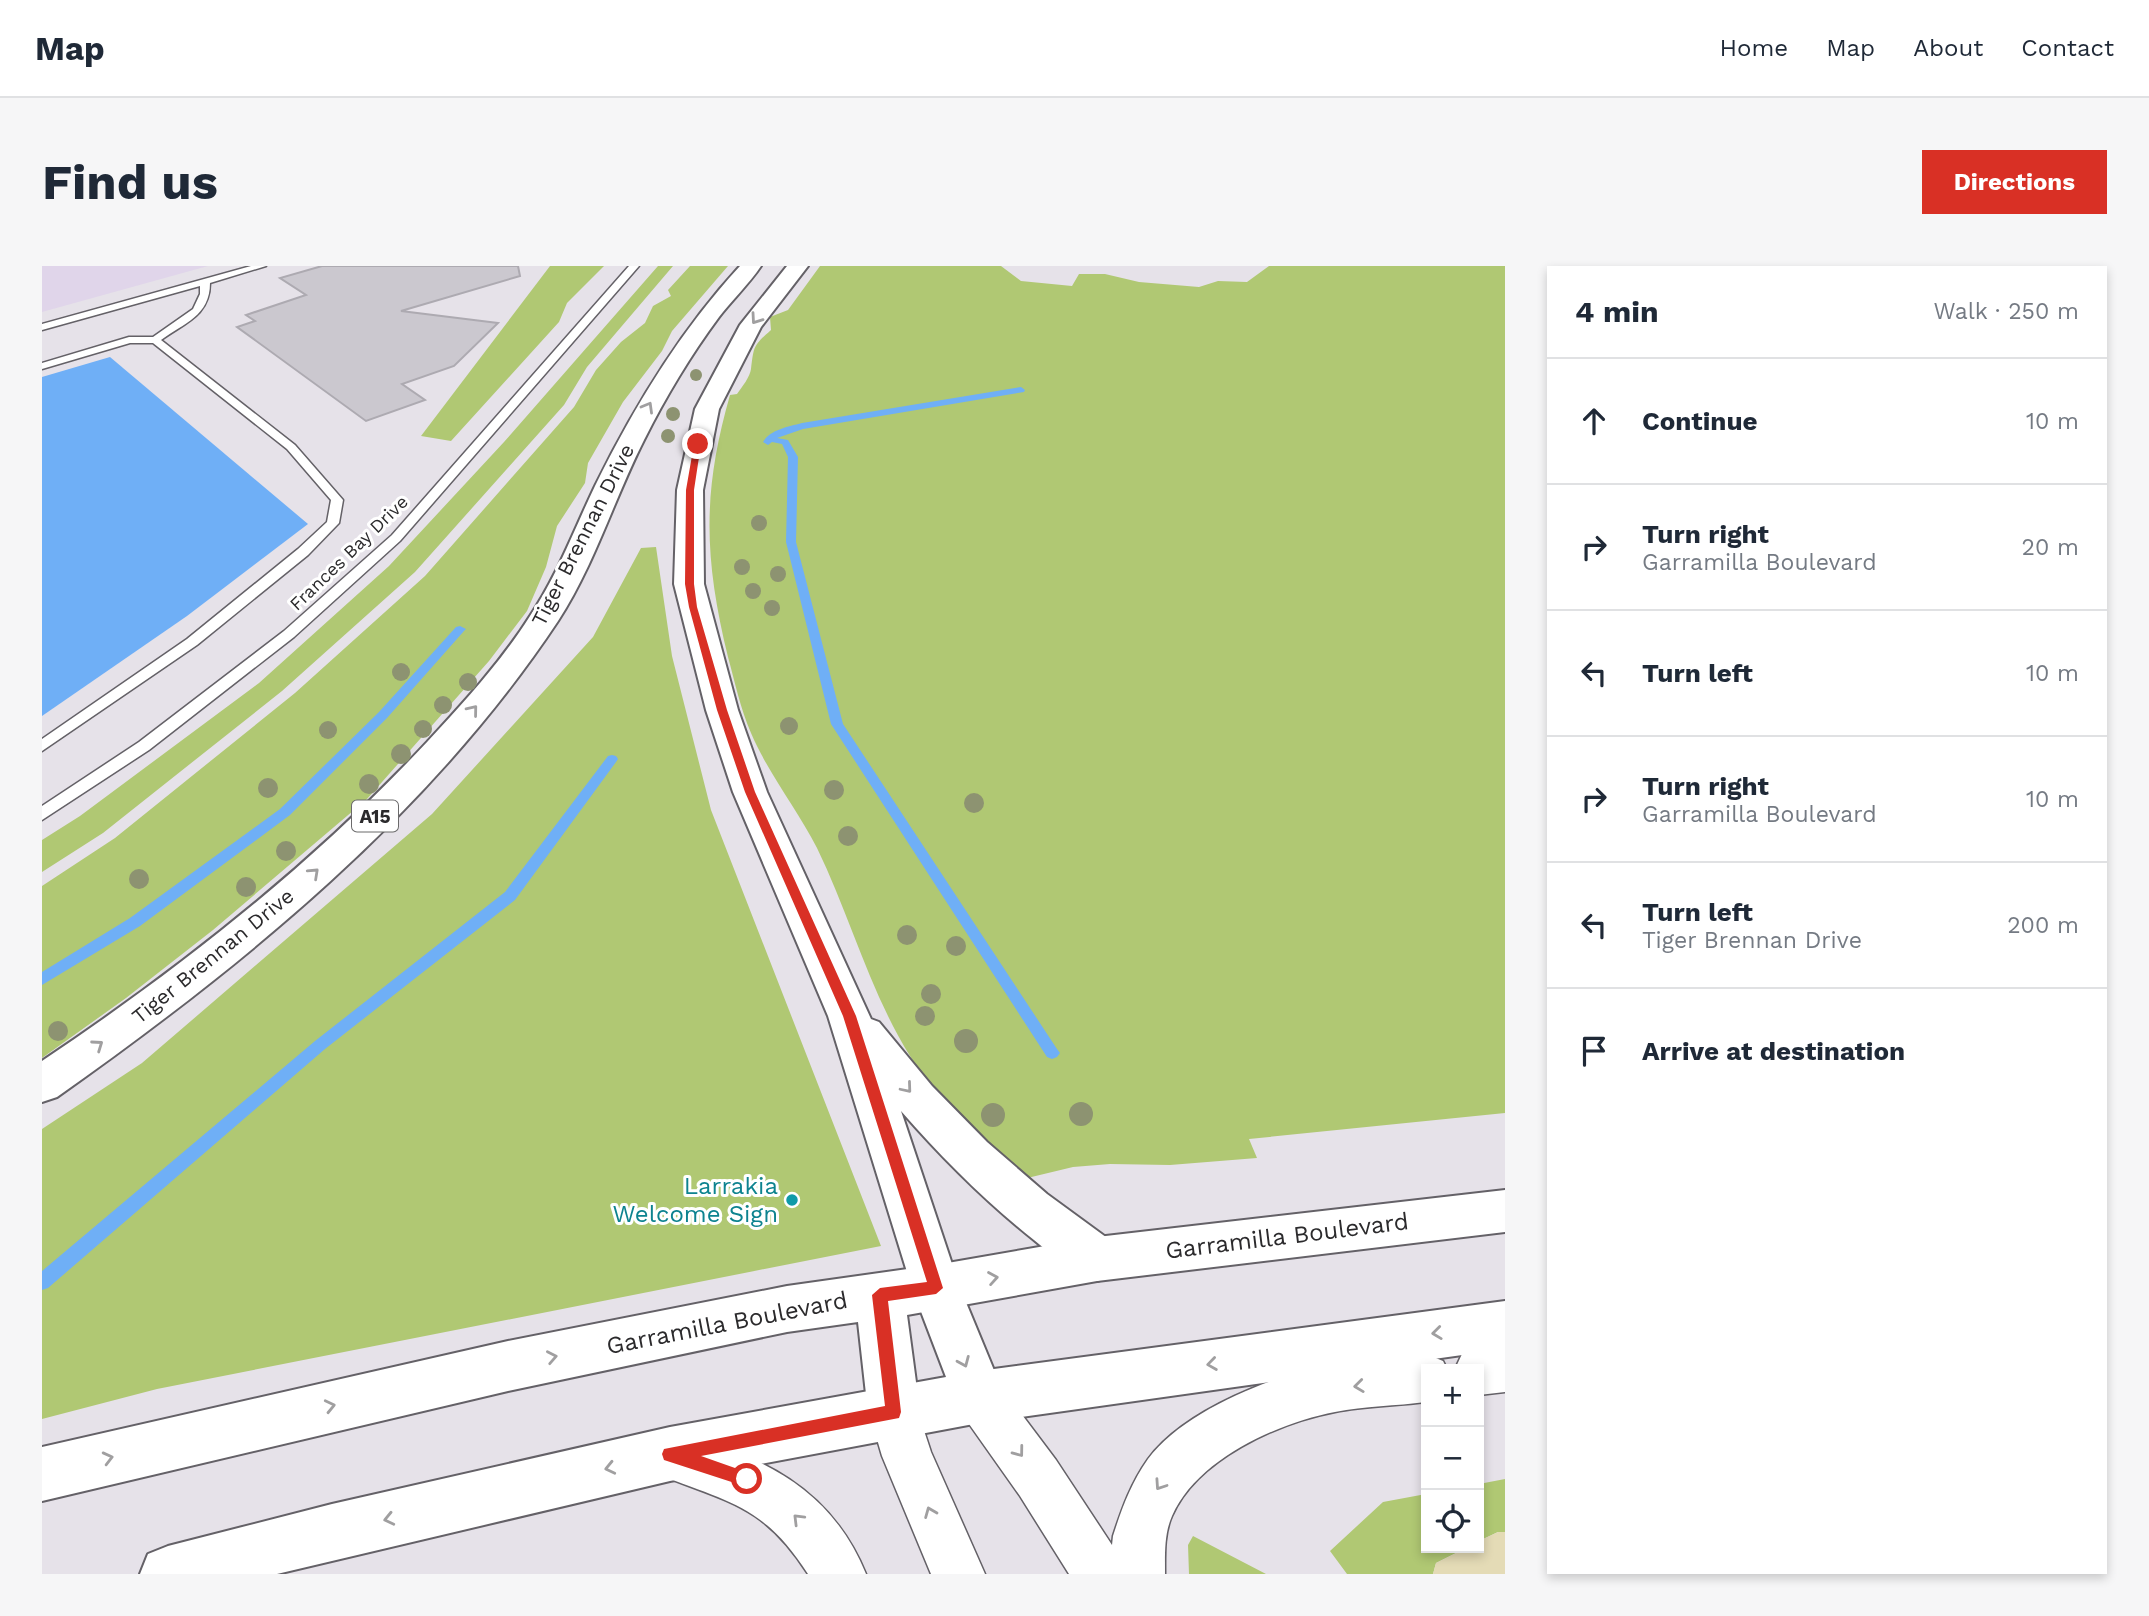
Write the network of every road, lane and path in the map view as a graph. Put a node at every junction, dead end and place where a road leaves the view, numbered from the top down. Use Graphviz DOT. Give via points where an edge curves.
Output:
graph roads {
  1 [pos="261,266"];
  2 [pos="634,266"];
  3 [pos="751,266"];
  4 [pos="799,266"];
  5 [pos="205,282"];
  6 [pos="42,327"];
  7 [pos="155,340"];
  8 [pos="42,366"];
  9 [pos="42,746"];
  10 [pos="42,814"];
  11 [pos="849,1016"];
  12 [pos="42,1084"];
  13 [pos="1505,1211"];
  14 [pos="1097,1259"];
  15 [pos="936,1288"];
  16 [pos="880,1295"];
  17 [pos="1505,1325"];
  18 [pos="1505,1368"];
  19 [pos="1484,1370"];
  20 [pos="1421,1379"];
  21 [pos="979,1397"];
  22 [pos="894,1412"];
  23 [pos="670,1454"];
  24 [pos="42,1474"];
  25 [pos="168,1574"];
  26 [pos="839,1574"];
  27 [pos="958,1574"];
  28 [pos="1100,1574"];
  29 [pos="1138,1574"];
  1 -- 5 [label="lane"];
  2 -- 10 [label="lane, Frances Bay Drive" via="396,538 289,634 144,746"];
  12 -- 3 [label="main road, Tiger Brennan Drive / A15, one-way" via="141,1015 284,900 384,808 449,740 545,616 645,410 708,318"];
  4 -- 11 [label="main road, one-way" via="751,325 707,409 690,490 689,584 722,710 750,792"];
  5 -- 6 [label="lane"];
  5 -- 7 [label="lane" via="207,296 202,309"];
  7 -- 8 [label="lane" via="129,340"];
  7 -- 9 [label="lane" via="291,447 337,500 333,523 192,642"];
  11 -- 14 [label="main road, one-way" via="933,1119 981,1168 1047,1226"];
  11 -- 15 [label="main road"];
  13 -- 14 [label="main road, Garramilla Boulevard"];
  15 -- 14 [label="main road, Garramilla Boulevard, one-way"];
  15 -- 16 [label="main road, Garramilla Boulevard"];
  15 -- 21 [label="main road, one-way"];
  16 -- 22 [label="main road"];
  24 -- 16 [label="main road, Garramilla Boulevard, one-way" via="508,1366 787,1309"];
  17 -- 21 [label="main road, one-way"];
  18 -- 19 [label="street"];
  20 -- 29 [label="street, one-way" via="1323,1391 1269,1410 1201,1443 1182,1458 1155,1492 1138,1539"];
  21 -- 22 [label="main road"];
  21 -- 28 [label="street, one-way"];
  22 -- 23 [label="main road"];
  27 -- 22 [label="street, one-way"];
  23 -- 25 [label="main road, one-way"];
  26 -- 23 [label="street, one-way" via="804,1524 766,1490 747,1479"];
}
